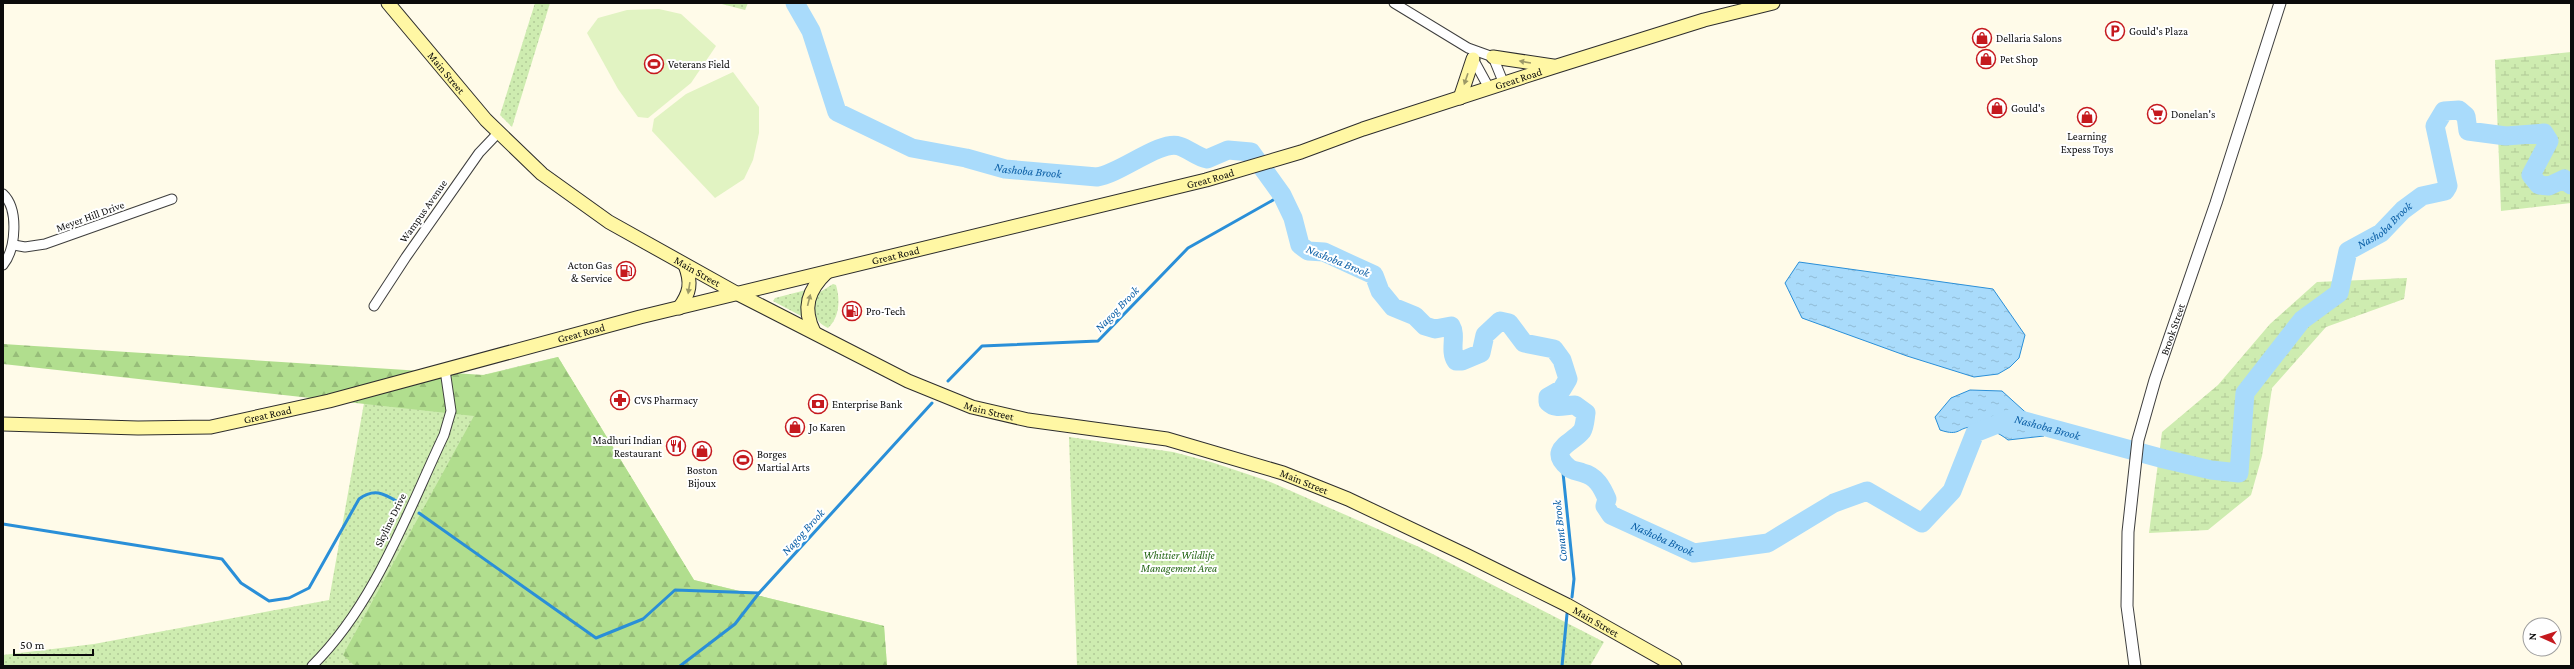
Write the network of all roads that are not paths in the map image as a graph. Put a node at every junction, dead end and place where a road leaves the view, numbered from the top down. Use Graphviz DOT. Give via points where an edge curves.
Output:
graph roads {
  1 [pos="388,3"];
  2 [pos="1394,3"];
  3 [pos="1772,3"];
  4 [pos="2280,3"];
  5 [pos="1470,54"];
  6 [pos="1493,57"];
  7 [pos="1557,66"];
  8 [pos="1504,84"];
  9 [pos="1489,88"];
  10 [pos="1460,98"];
  11 [pos="498,133"];
  12 [pos="3,194"];
  13 [pos="172,199"];
  14 [pos="14,245"];
  15 [pos="3,265"];
  16 [pos="685,265"];
  17 [pos="828,272"];
  18 [pos="738,294"];
  19 [pos="374,306"];
  20 [pos="679,308"];
  21 [pos="814,332"];
  22 [pos="445,370"];
  23 [pos="3,424"];
  24 [pos="312,666"];
  25 [pos="1675,666"];
  26 [pos="2135,666"];
  1 -- 11 [label="main road, Main Street"];
  2 -- 5 [label="street"];
  3 -- 7 [label="main road, Great Road" via="1704,20"];
  4 -- 26 [label="street, Brook Street" via="2216,203 2154,380 2138,440 2128,532 2127,606"];
  5 -- 6 [label="street"];
  5 -- 9 [label="street"];
  5 -- 10 [label="main road, one-way"];
  7 -- 6 [label="main road, one-way"];
  6 -- 8 [label="street"];
  7 -- 8 [label="main road, Great Road"];
  8 -- 9 [label="main road, Great Road"];
  9 -- 10 [label="main road, Great Road"];
  10 -- 17 [label="main road, Great Road" via="1252,167"];
  11 -- 16 [label="main road, Main Street" via="536,169 574,198 609,222"];
  11 -- 19 [label="street, Wampus Avenue" via="479,153"];
  12 -- 14 [label="street" via="11,207"];
  13 -- 14 [label="street, Meyer Hill Drive" via="45,244 25,247"];
  14 -- 15 [label="street"];
  16 -- 18 [label="main road, Main Street"];
  16 -- 20 [label="main road, one-way" via="691,285 687,298"];
  17 -- 18 [label="main road, Great Road"];
  21 -- 17 [label="main road, one-way" via="807,303 815,284"];
  18 -- 20 [label="main road, Great Road"];
  18 -- 21 [label="main road, Main Street"];
  20 -- 22 [label="main road, Great Road"];
  21 -- 25 [label="main road, Main Street" via="908,381 972,407 1018,418 1167,439 1283,473 1466,555 1567,605"];
  22 -- 23 [label="main road, Great Road" via="329,401 211,427 138,428"];
  22 -- 24 [label="street, Skyline Drive" via="451,411 444,435 368,591 340,634"];
}
